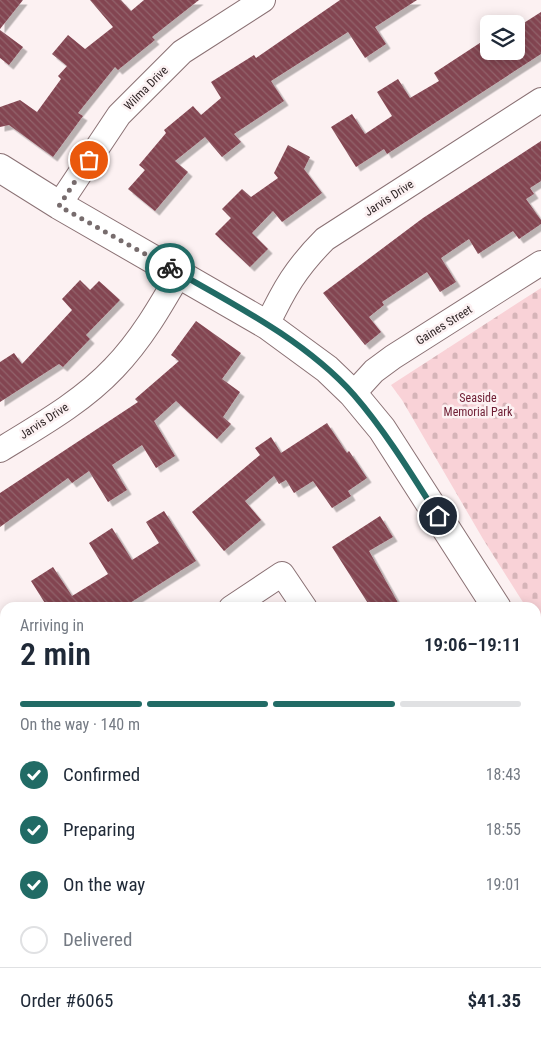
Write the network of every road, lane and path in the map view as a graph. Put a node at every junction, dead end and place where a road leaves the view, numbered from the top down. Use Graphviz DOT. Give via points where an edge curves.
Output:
graph roads {
  1 [pos="263,0"];
  2 [pos="541,100"];
  3 [pos="0,168"];
  4 [pos="59,206"];
  5 [pos="541,263"];
  6 [pos="179,274"];
  7 [pos="267,325"];
  8 [pos="353,394"];
  9 [pos="0,450"];
  10 [pos="240,602"];
  11 [pos="301,602"];
  12 [pos="493,602"];
  1 -- 4 [label="street, Wilma Drive" via="182,52 119,115"];
  2 -- 7 [label="street, Jarvis Drive" via="325,239 288,282"];
  3 -- 4 [label="main road"];
  4 -- 6 [label="main road"];
  5 -- 8 [label="street, Gaines Street" via="374,371"];
  6 -- 7 [label="main road"];
  6 -- 9 [label="street, Jarvis Drive" via="150,324 114,368 64,410"];
  7 -- 8 [label="main road" via="304,350"];
  8 -- 12 [label="main road" via="401,457"];
  10 -- 11 [label="street" via="282,574"];
}
